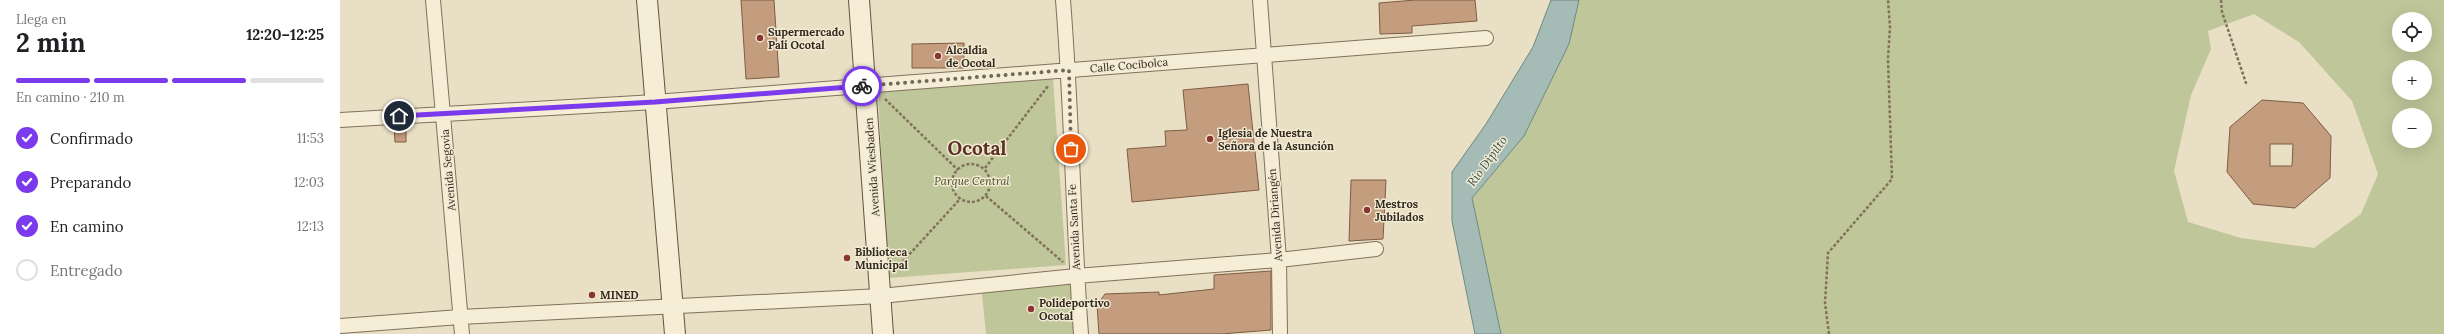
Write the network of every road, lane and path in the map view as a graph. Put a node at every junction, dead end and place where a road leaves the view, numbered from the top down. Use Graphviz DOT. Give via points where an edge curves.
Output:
graph roads {
  1 [pos="433,0"];
  2 [pos="647,0"];
  3 [pos="859,0"];
  4 [pos="1062,0"];
  5 [pos="1260,0"];
  6 [pos="1888,0"];
  7 [pos="2221,0"];
  8 [pos="1486,38"];
  9 [pos="1263,54"];
  10 [pos="1069,70"];
  11 [pos="1049,84"];
  12 [pos="866,85"];
  13 [pos="2247,86"];
  14 [pos="655,102"];
  15 [pos="443,114"];
  16 [pos="340,120"];
  17 [pos="985,168"];
  18 [pos="958,170"];
  19 [pos="986,196"];
  20 [pos="960,198"];
  21 [pos="1376,248"];
  22 [pos="1279,260"];
  23 [pos="893,272"];
  24 [pos="1076,276"];
  25 [pos="881,296"];
  26 [pos="673,305"];
  27 [pos="460,317"];
  28 [pos="348,328"];
  29 [pos="462,334"];
  30 [pos="675,334"];
  31 [pos="883,334"];
  32 [pos="1081,334"];
  33 [pos="1280,334"];
  34 [pos="1829,334"];
  1 -- 15 [label="street, Avenida Segovia"];
  2 -- 14 [label="street"];
  3 -- 12 [label="street, Avenida Wiesbaden"];
  4 -- 10 [label="street, Avenida Santa Fe"];
  5 -- 9 [label="street, Avenida Diriangén"];
  6 -- 34 [label="path" via="1892,179 1828,253 1825,303"];
  7 -- 13 [label="path" via="2222,12"];
  8 -- 9 [label="street, Calle Cocibolca"];
  9 -- 10 [label="street, Calle Cocibolca"];
  9 -- 22 [label="street, Avenida Diriangén"];
  10 -- 12 [label="street, Calle Cocibolca"];
  10 -- 24 [label="street, Avenida Santa Fe"];
  11 -- 17 [label="path"];
  12 -- 14 [label="street, Calle Cocibolca"];
  12 -- 18 [label="path" via="878,92"];
  12 -- 25 [label="street, Avenida Wiesbaden"];
  14 -- 15 [label="street, Calle Cocibolca"];
  14 -- 26 [label="street"];
  15 -- 16 [label="street, Calle Cocibolca"];
  15 -- 27 [label="street, Avenida Segovia"];
  17 -- 18 [label="path" via="971,164 962,165"];
  17 -- 19 [label="path" via="990,174 991,188"];
  18 -- 20 [label="path" via="954,173 952,185"];
  19 -- 20 [label="path" via="976,202 966,202"];
  19 -- 24 [label="path"];
  20 -- 23 [label="path"];
  21 -- 22 [label="street"];
  22 -- 24 [label="street"];
  22 -- 33 [label="street, Avenida Diriangén"];
  24 -- 25 [label="street"];
  24 -- 32 [label="street, Avenida Santa Fe"];
  25 -- 26 [label="street"];
  25 -- 31 [label="street, Avenida Wiesbaden"];
  26 -- 27 [label="street"];
  26 -- 30 [label="street"];
  27 -- 28 [label="street"];
  27 -- 29 [label="street, Avenida Segovia"];
}
